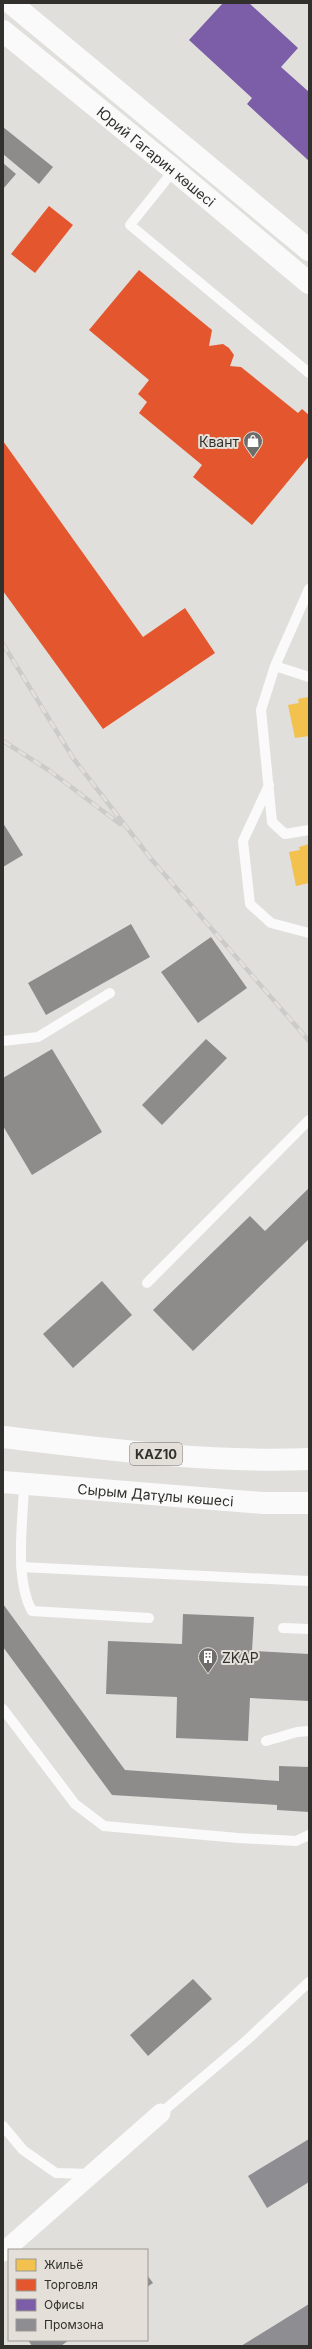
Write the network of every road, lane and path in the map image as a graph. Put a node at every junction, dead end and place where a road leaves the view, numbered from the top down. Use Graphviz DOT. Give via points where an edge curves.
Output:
graph roads {
  1 [pos="11,3"];
  2 [pos="3,31"];
  3 [pos="174,170"];
  4 [pos="309,250"];
  5 [pos="309,283"];
  6 [pos="309,373"];
  7 [pos="309,589"];
  8 [pos="275,666"];
  9 [pos="309,677"];
  10 [pos="269,785"];
  11 [pos="309,830"];
  12 [pos="309,932"];
  13 [pos="110,993"];
  14 [pos="3,1041"];
  15 [pos="309,1120"];
  16 [pos="147,1283"];
  17 [pos="3,1437"];
  18 [pos="309,1460"];
  19 [pos="13,1483"];
  20 [pos="309,1503"];
  21 [pos="21,1567"];
  22 [pos="309,1581"];
  23 [pos="148,1618"];
  24 [pos="283,1628"];
  25 [pos="309,1629"];
  26 [pos="3,1709"];
  27 [pos="309,1731"];
  28 [pos="266,1741"];
  29 [pos="309,1835"];
  30 [pos="309,1982"];
  31 [pos="161,2113"];
  32 [pos="3,2126"];
  33 [pos="92,2174"];
  34 [pos="3,2252"];
  1 -- 4 [label="main road, Юрий Гагарин көшесі"];
  2 -- 3 [label="main road, Юрий Гагарин көшесі"];
  3 -- 5 [label="main road, Юрий Гагарин көшесі"];
  3 -- 6 [label="lane" via="130,225"];
  7 -- 8 [label="lane"];
  8 -- 9 [label="lane"];
  8 -- 10 [label="lane" via="261,710"];
  10 -- 11 [label="lane" via="272,822 285,834"];
  10 -- 12 [label="lane" via="242,841 250,904 271,923"];
  13 -- 14 [label="lane" via="38,1037"];
  15 -- 16 [label="lane"];
  17 -- 18 [label="main road, KAZ10" via="138,1453"];
  19 -- 20 [label="main road, Сырым Датұлы көшесі" via="263,1503"];
  19 -- 21 [label="lane"];
  21 -- 22 [label="lane"];
  21 -- 23 [label="lane" via="26,1600 32,1611"];
  24 -- 25 [label="lane"];
  26 -- 29 [label="lane" via="75,1804 104,1826 296,1841"];
  27 -- 28 [label="lane"];
  30 -- 31 [label="lane" via="247,2040"];
  31 -- 33 [label="street"];
  32 -- 33 [label="lane" via="22,2150 56,2173"];
  33 -- 34 [label="street"];
}
